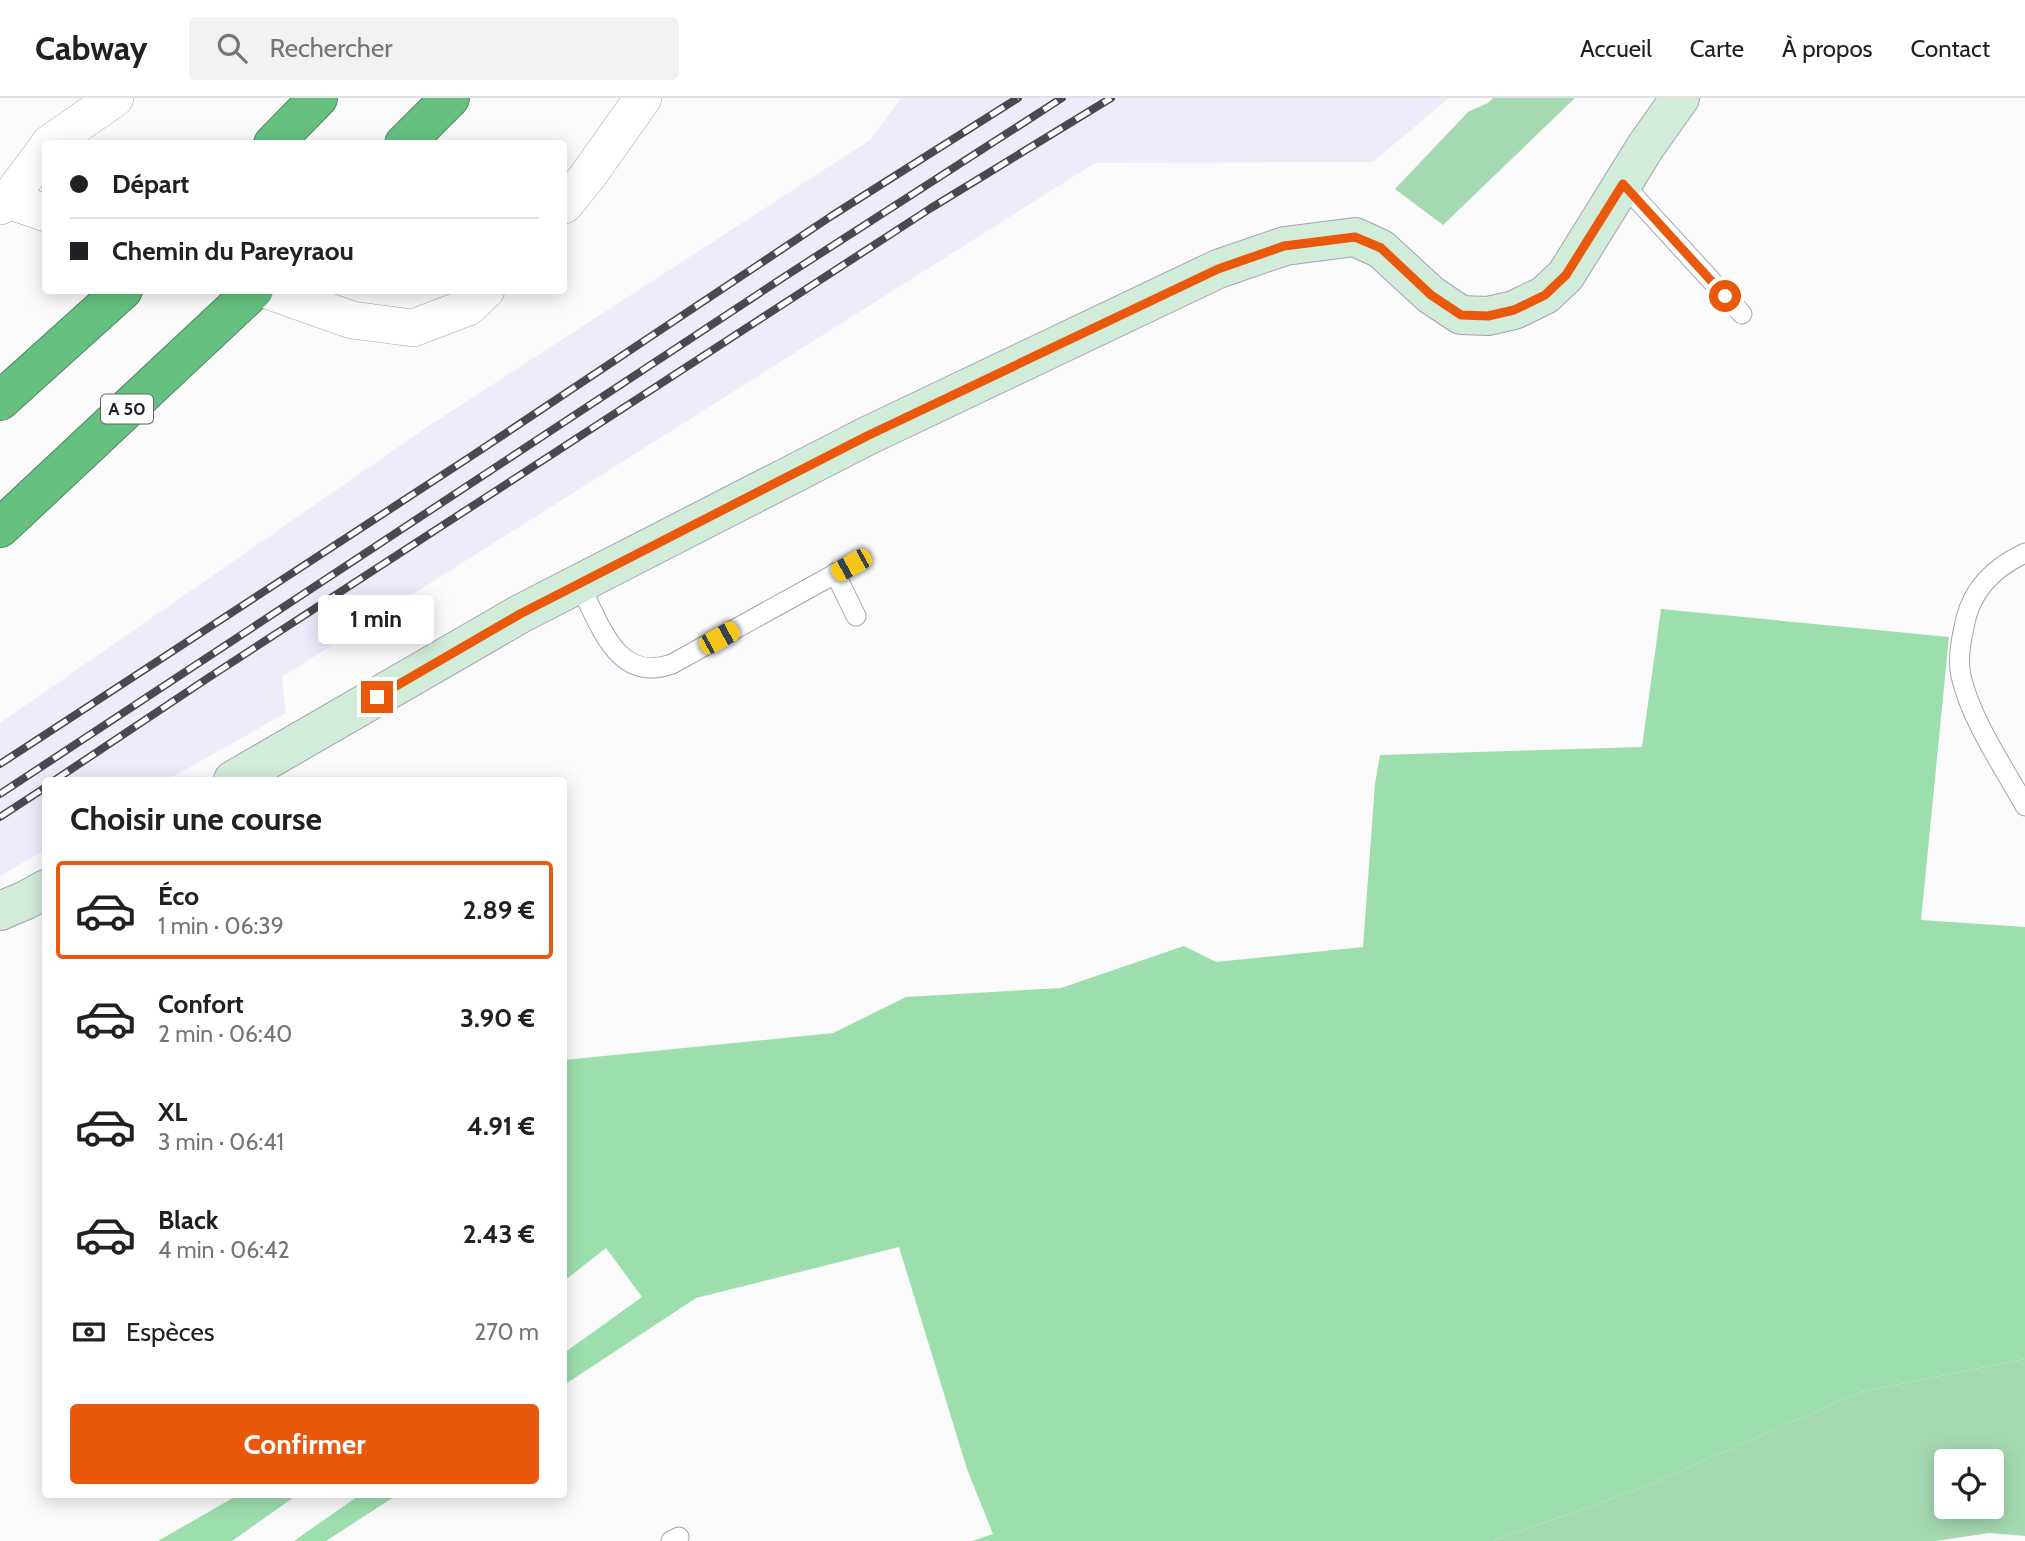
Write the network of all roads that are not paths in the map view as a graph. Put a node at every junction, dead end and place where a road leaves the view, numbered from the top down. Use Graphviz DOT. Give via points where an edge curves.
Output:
graph roads {
  1 [pos="115,98"];
  2 [pos="318,98"];
  3 [pos="450,98"];
  4 [pos="643,98"];
  5 [pos="1680,98"];
  6 [pos="55,140"];
  7 [pos="277,140"];
  8 [pos="408,140"];
  9 [pos="42,154"];
  10 [pos="1623,184"];
  11 [pos="567,201"];
  12 [pos="4,203"];
  13 [pos="42,212"];
  14 [pos="119,294"];
  15 [pos="250,294"];
  16 [pos="278,294"];
  17 [pos="482,294"];
  18 [pos="1742,314"];
  19 [pos="0,401"];
  20 [pos="0,528"];
  21 [pos="2025,553"];
  22 [pos="579,584"];
  23 [pos="856,616"];
  24 [pos="238,777"];
  25 [pos="2025,806"];
  26 [pos="42,891"];
  27 [pos="0,911"];
  1 -- 6 [label="street"];
  2 -- 7 [label="highway"];
  3 -- 8 [label="highway"];
  4 -- 11 [label="street"];
  5 -- 10 [label="street"];
  9 -- 12 [label="street"];
  10 -- 18 [label="lane"];
  10 -- 22 [label="street" via="1566,275 1545,295 1514,310 1488,316 1461,315 1431,295 1381,248 1355,237 1284,246 1218,269 867,436"];
  12 -- 13 [label="street"];
  14 -- 19 [label="highway"];
  15 -- 20 [label="highway, A 50"];
  16 -- 17 [label="street" via="352,320 414,328 468,307"];
  21 -- 25 [label="lane" via="1989,575 1969,606 1961,640 1961,674 1972,710"];
  22 -- 23 [label="lane" via="612,647 623,660 640,668 672,663 843,569"];
  22 -- 24 [label="street"];
  26 -- 27 [label="street"];
}
